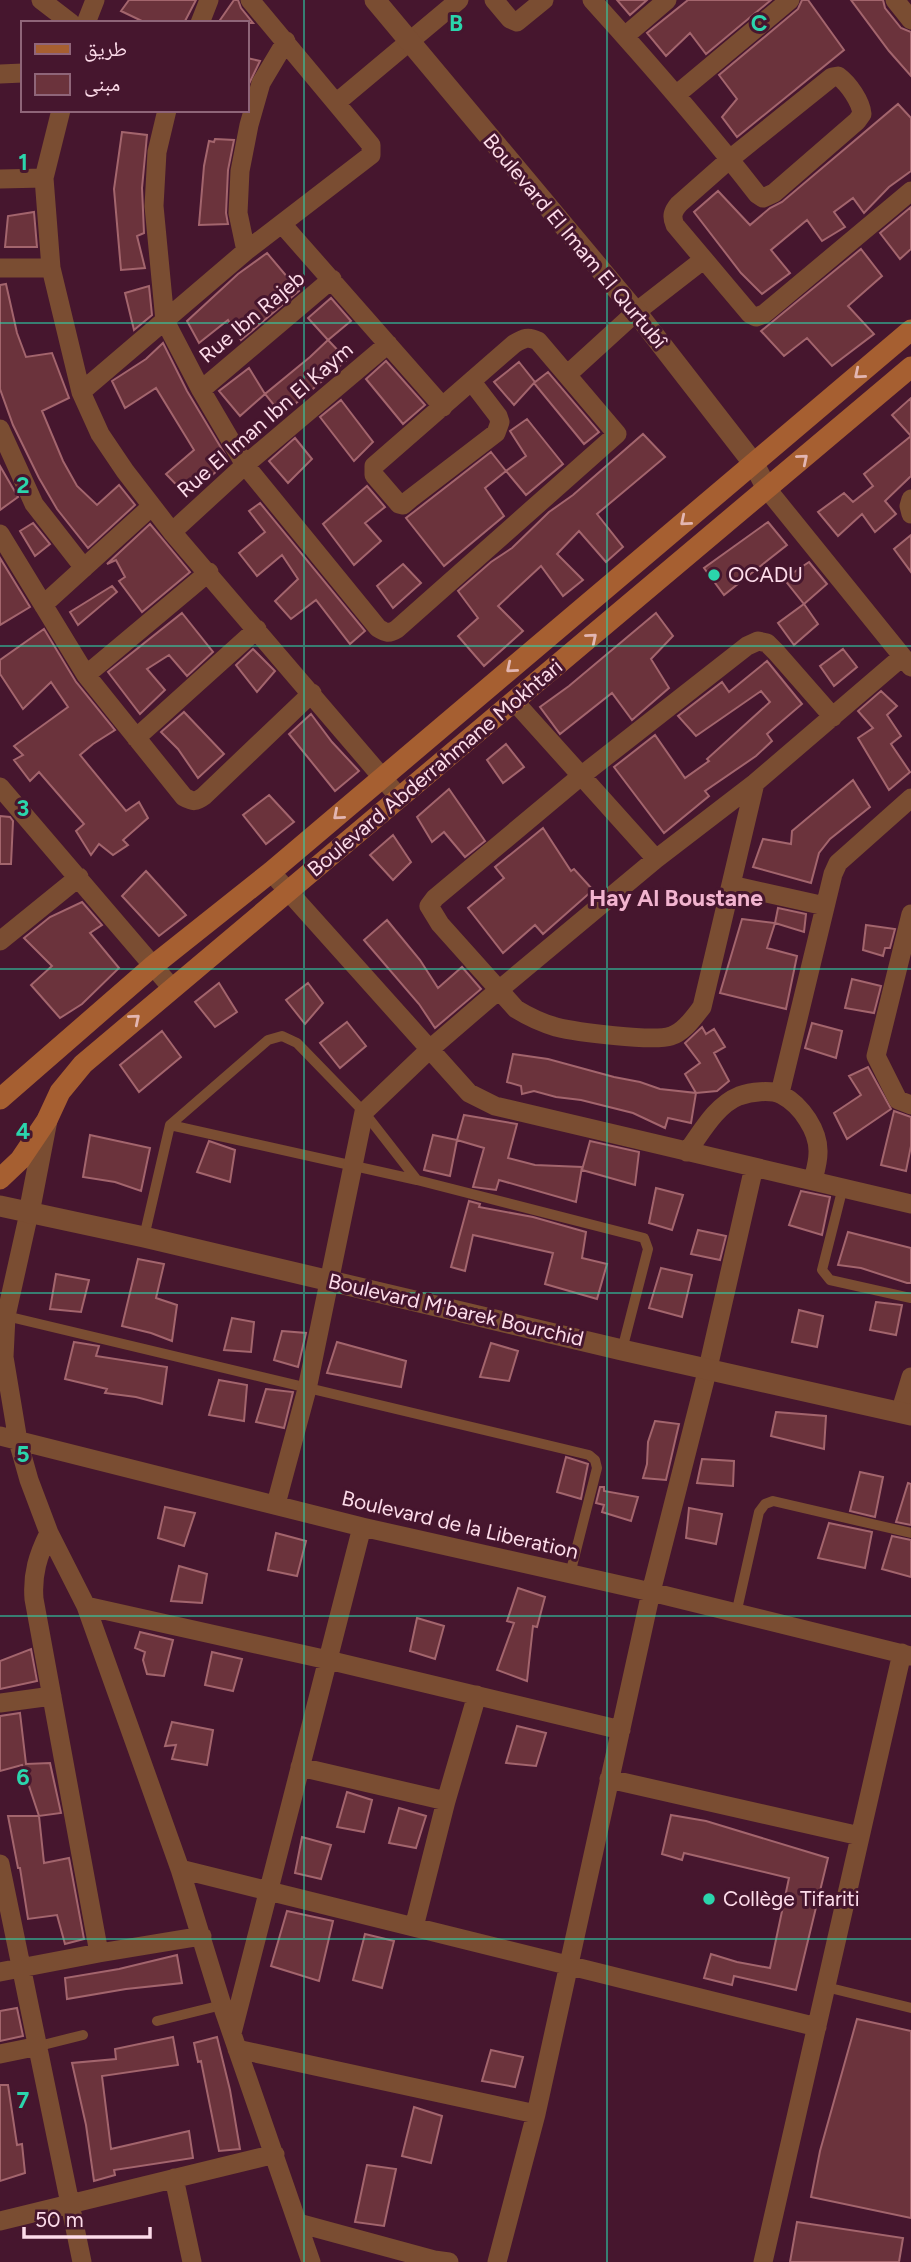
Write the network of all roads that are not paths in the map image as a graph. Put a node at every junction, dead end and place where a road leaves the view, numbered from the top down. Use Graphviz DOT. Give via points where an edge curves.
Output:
graph roads {
  1 [pos="41,0"];
  2 [pos="95,0"];
  3 [pos="209,0"];
  4 [pos="250,0"];
  5 [pos="375,0"];
  6 [pos="459,0"];
  7 [pos="494,0"];
  8 [pos="544,0"];
  9 [pos="592,0"];
  10 [pos="667,0"];
  11 [pos="790,0"];
  12 [pos="895,0"];
  13 [pos="911,20"];
  14 [pos="68,21"];
  15 [pos="87,21"];
  16 [pos="201,21"];
  17 [pos="625,36"];
  18 [pos="286,41"];
  19 [pos="409,41"];
  20 [pos="21,73"];
  21 [pos="0,74"];
  22 [pos="676,95"];
  23 [pos="336,103"];
  24 [pos="60,112"];
  25 [pos="167,112"];
  26 [pos="730,159"];
  27 [pos="44,178"];
  28 [pos="0,179"];
  29 [pos="911,191"];
  30 [pos="282,224"];
  31 [pos="246,251"];
  32 [pos="703,260"];
  33 [pos="0,268"];
  34 [pos="51,268"];
  35 [pos="331,279"];
  36 [pos="636,312"];
  37 [pos="165,321"];
  38 [pos="911,330"];
  39 [pos="388,344"];
  40 [pos="911,367"];
  41 [pos="568,374"];
  42 [pos="472,383"];
  43 [pos="201,390"];
  44 [pos="82,392"];
  45 [pos="443,407"];
  46 [pos="0,429"];
  47 [pos="754,464"];
  48 [pos="246,465"];
  49 [pos="767,489"];
  50 [pos="911,499"];
  51 [pos="152,506"];
  52 [pos="911,514"];
  53 [pos="172,532"];
  54 [pos="0,534"];
  55 [pos="84,568"];
  56 [pos="209,572"];
  57 [pos="43,605"];
  58 [pos="257,629"];
  59 [pos="907,662"];
  60 [pos="86,675"];
  61 [pos="312,693"];
  62 [pos="515,702"];
  63 [pos="832,717"];
  64 [pos="136,737"];
  65 [pos="383,776"];
  66 [pos="581,776"];
  67 [pos="755,783"];
  68 [pos="0,787"];
  69 [pos="400,797"];
  70 [pos="911,798"];
  71 [pos="656,859"];
  72 [pos="271,872"];
  73 [pos="79,877"];
  74 [pos="731,884"];
  75 [pos="288,890"];
  76 [pos="825,906"];
  77 [pos="911,914"];
  78 [pos="0,941"];
  79 [pos="154,965"];
  80 [pos="172,988"];
  81 [pos="501,989"];
  82 [pos="430,1049"];
  83 [pos="780,1093"];
  84 [pos="0,1099"];
  85 [pos="911,1105"];
  86 [pos="364,1112"];
  87 [pos="47,1120"];
  88 [pos="170,1125"];
  89 [pos="687,1152"];
  90 [pos="353,1166"];
  91 [pos="754,1167"];
  92 [pos="0,1179"];
  93 [pos="417,1180"];
  94 [pos="813,1180"];
  95 [pos="843,1187"];
  96 [pos="911,1204"];
  97 [pos="0,1206"];
  98 [pos="29,1213"];
  99 [pos="144,1237"];
  100 [pos="329,1280"];
  101 [pos="911,1298"];
  102 [pos="6,1316"];
  103 [pos="622,1350"];
  104 [pos="708,1368"];
  105 [pos="911,1377"];
  106 [pos="307,1389"];
  107 [pos="905,1414"];
  108 [pos="9,1438"];
  109 [pos="276,1504"];
  110 [pos="362,1527"];
  111 [pos="49,1533"];
  112 [pos="911,1533"];
  113 [pos="570,1574"];
  114 [pos="651,1592"];
  115 [pos="86,1606"];
  116 [pos="736,1614"];
  117 [pos="907,1655"];
  118 [pos="328,1660"];
  119 [pos="477,1695"];
  120 [pos="52,1696"];
  121 [pos="0,1703"];
  122 [pos="621,1730"];
  123 [pos="300,1767"];
  124 [pos="609,1779"];
  125 [pos="446,1801"];
  126 [pos="860,1836"];
  127 [pos="0,1864"];
  128 [pos="180,1869"];
  129 [pos="270,1891"];
  130 [pos="414,1927"];
  131 [pos="202,1936"];
  132 [pos="99,1953"];
  133 [pos="568,1966"];
  134 [pos="20,1968"];
  135 [pos="0,1972"];
  136 [pos="826,1987"];
  137 [pos="222,2005"];
  138 [pos="911,2008"];
  139 [pos="158,2021"];
  140 [pos="817,2026"];
  141 [pos="83,2035"];
  142 [pos="235,2041"];
  143 [pos="39,2046"];
  144 [pos="0,2054"];
  145 [pos="536,2115"];
  146 [pos="275,2154"];
  147 [pos="174,2178"];
  148 [pos="70,2203"];
  149 [pos="0,2221"];
  150 [pos="298,2222"];
  151 [pos="438,2261"];
  152 [pos="82,2262"];
  153 [pos="192,2262"];
  154 [pos="311,2262"];
  155 [pos="497,2262"];
  156 [pos="763,2262"];
  1 -- 14 [label="street"];
  2 -- 15 [label="street"];
  3 -- 16 [label="street"];
  4 -- 18 [label="street"];
  5 -- 19 [label="street, Boulevard El Imam El Qurtubî"];
  6 -- 19 [label="street"];
  7 -- 8 [label="street" via="517,22"];
  9 -- 17 [label="street"];
  10 -- 17 [label="street"];
  11 -- 22 [label="street"];
  12 -- 13 [label="street"];
  17 -- 22 [label="street"];
  18 -- 23 [label="street"];
  18 -- 31 [label="street" via="261,83 240,171 238,213"];
  19 -- 23 [label="street"];
  19 -- 36 [label="street, Boulevard El Imam El Qurtubî"];
  20 -- 21 [label="street"];
  22 -- 26 [label="street"];
  23 -- 30 [label="street" via="371,145 371,155"];
  24 -- 27 [label="street"];
  25 -- 37 [label="street" via="157,152 154,206"];
  26 -- 26 [label="street" via="757,194 768,197 857,121 863,110 844,81 832,77"];
  26 -- 32 [label="street" via="673,212 675,225"];
  27 -- 28 [label="street"];
  27 -- 34 [label="street"];
  29 -- 32 [label="street" via="756,317"];
  30 -- 31 [label="street"];
  30 -- 35 [label="street"];
  31 -- 37 [label="street"];
  32 -- 36 [label="street"];
  33 -- 34 [label="street"];
  34 -- 44 [label="street"];
  35 -- 39 [label="street"];
  35 -- 43 [label="street, Rue Ibn Rajeb"];
  36 -- 41 [label="street"];
  36 -- 47 [label="street, Boulevard El Imam El Qurtubî"];
  37 -- 43 [label="street"];
  37 -- 44 [label="street"];
  38 -- 47 [label="main road, Boulevard Abderrahmane Mokhtari, one-way"];
  39 -- 45 [label="street"];
  39 -- 48 [label="street, Rue El Iman Ibn El Kaym"];
  49 -- 40 [label="main road, Boulevard Abderrahmane Mokhtari, one-way"];
  41 -- 42 [label="street" via="530,337 514,344"];
  41 -- 48 [label="street" via="615,430 614,439 391,633 378,628"];
  42 -- 45 [label="street"];
  42 -- 45 [label="street" via="498,416 496,433 399,504 373,470"];
  43 -- 48 [label="street"];
  44 -- 51 [label="street" via="100,434"];
  46 -- 55 [label="street" via="34,504"];
  47 -- 49 [label="street, Boulevard El Imam El Qurtubî"];
  47 -- 65 [label="main road, Boulevard Abderrahmane Mokhtari, one-way"];
  48 -- 53 [label="street, Rue El Iman Ibn El Kaym"];
  49 -- 59 [label="street"];
  62 -- 49 [label="main road, Boulevard Abderrahmane Mokhtari, one-way"];
  50 -- 52 [label="street"];
  51 -- 53 [label="street"];
  51 -- 55 [label="street"];
  53 -- 56 [label="street"];
  54 -- 57 [label="street"];
  55 -- 57 [label="street"];
  56 -- 58 [label="street"];
  56 -- 60 [label="street"];
  57 -- 60 [label="street"];
  58 -- 61 [label="street"];
  58 -- 64 [label="street"];
  59 -- 63 [label="street"];
  60 -- 64 [label="street"];
  61 -- 64 [label="street" via="196,801 184,797"];
  61 -- 65 [label="street"];
  62 -- 66 [label="street"];
  62 -- 69 [label="main road, Boulevard Abderrahmane Mokhtari"];
  63 -- 66 [label="street" via="776,652 758,641"];
  63 -- 67 [label="street"];
  65 -- 69 [label="street"];
  65 -- 72 [label="main road, Boulevard Abderrahmane Mokhtari, one-way"];
  66 -- 71 [label="street"];
  66 -- 81 [label="street" via="429,906"];
  67 -- 71 [label="street"];
  67 -- 74 [label="street"];
  68 -- 73 [label="street"];
  69 -- 75 [label="main road, Boulevard Abderrahmane Mokhtari"];
  70 -- 76 [label="street" via="838,863"];
  71 -- 81 [label="street"];
  72 -- 75 [label="street"];
  72 -- 79 [label="main road, Boulevard Abderrahmane Mokhtari"];
  73 -- 78 [label="street"];
  73 -- 79 [label="street"];
  74 -- 76 [label="street"];
  74 -- 81 [label="street" via="702,1007 672,1036 651,1040 558,1027 516,1009"];
  75 -- 80 [label="main road, Boulevard Abderrahmane Mokhtari"];
  75 -- 82 [label="street"];
  76 -- 83 [label="street"];
  77 -- 85 [label="street" via="876,1056 898,1100"];
  79 -- 80 [label="street"];
  79 -- 84 [label="main road, Boulevard Abderrahmane Mokhtari"];
  87 -- 80 [label="main road, Boulevard Abderrahmane Mokhtari, one-way" via="60,1092 83,1064"];
  81 -- 82 [label="street"];
  82 -- 86 [label="street"];
  82 -- 89 [label="street" via="481,1101"];
  83 -- 89 [label="street" via="758,1092 723,1106"];
  83 -- 94 [label="street" via="802,1110 813,1130 818,1151"];
  86 -- 88 [label="lane" via="297,1043 282,1036 268,1040"];
  86 -- 90 [label="street"];
  86 -- 93 [label="lane"];
  87 -- 92 [label="main road" via="20,1160"];
  87 -- 98 [label="street, Boulevard Abderrahmane Mokhtari"];
  88 -- 90 [label="lane"];
  88 -- 99 [label="lane"];
  89 -- 91 [label="street"];
  90 -- 93 [label="lane"];
  90 -- 100 [label="street"];
  91 -- 94 [label="street"];
  91 -- 104 [label="street"];
  93 -- 103 [label="lane" via="644,1238 648,1249"];
  94 -- 95 [label="street"];
  95 -- 96 [label="street"];
  95 -- 101 [label="lane" via="822,1270 830,1280"];
  97 -- 98 [label="street, Boulevard M'barek Bourchid"];
  98 -- 99 [label="street, Boulevard M'barek Bourchid"];
  98 -- 102 [label="street"];
  99 -- 100 [label="street, Boulevard M'barek Bourchid"];
  100 -- 103 [label="street, Boulevard M'barek Bourchid"];
  100 -- 106 [label="street"];
  102 -- 106 [label="lane"];
  102 -- 108 [label="street"];
  103 -- 104 [label="street, Boulevard M'barek Bourchid"];
  104 -- 107 [label="street, Boulevard M'barek Bourchid"];
  104 -- 114 [label="street"];
  105 -- 107 [label="street"];
  106 -- 109 [label="street"];
  106 -- 113 [label="lane" via="589,1455 597,1468"];
  108 -- 109 [label="street, Boulevard de la Liberation"];
  108 -- 111 [label="street"];
  109 -- 110 [label="street, Boulevard de la Liberation"];
  110 -- 113 [label="street, Boulevard de la Liberation"];
  110 -- 118 [label="street"];
  111 -- 115 [label="street"];
  111 -- 120 [label="street" via="33,1581"];
  112 -- 116 [label="lane" via="773,1501 765,1504 759,1511"];
  113 -- 114 [label="street, Boulevard de la Liberation"];
  114 -- 116 [label="street, Boulevard de la Liberation"];
  114 -- 122 [label="street"];
  115 -- 118 [label="street"];
  115 -- 128 [label="street"];
  116 -- 117 [label="street, Boulevard de la Liberation"];
  117 -- 126 [label="street"];
  118 -- 119 [label="street"];
  118 -- 123 [label="street"];
  119 -- 122 [label="street"];
  119 -- 125 [label="street"];
  120 -- 121 [label="street"];
  120 -- 132 [label="street"];
  122 -- 124 [label="street"];
  123 -- 125 [label="street"];
  123 -- 129 [label="street"];
  124 -- 126 [label="street"];
  124 -- 133 [label="street"];
  125 -- 130 [label="street"];
  126 -- 136 [label="street"];
  127 -- 134 [label="street"];
  128 -- 129 [label="street"];
  128 -- 131 [label="street"];
  129 -- 130 [label="street"];
  129 -- 142 [label="street"];
  130 -- 133 [label="street"];
  131 -- 132 [label="street"];
  131 -- 137 [label="street"];
  132 -- 134 [label="street"];
  133 -- 140 [label="street"];
  133 -- 145 [label="street"];
  134 -- 135 [label="street"];
  134 -- 143 [label="street"];
  136 -- 138 [label="lane"];
  136 -- 140 [label="street"];
  137 -- 139 [label="lane"];
  137 -- 142 [label="street"];
  140 -- 156 [label="street"];
  141 -- 143 [label="lane"];
  142 -- 145 [label="street"];
  142 -- 146 [label="street"];
  143 -- 144 [label="street"];
  143 -- 148 [label="street"];
  145 -- 155 [label="street"];
  146 -- 147 [label="street"];
  146 -- 150 [label="street"];
  147 -- 148 [label="street"];
  147 -- 153 [label="street"];
  148 -- 149 [label="street"];
  148 -- 152 [label="street"];
  150 -- 151 [label="street"];
  150 -- 154 [label="street"];
}
